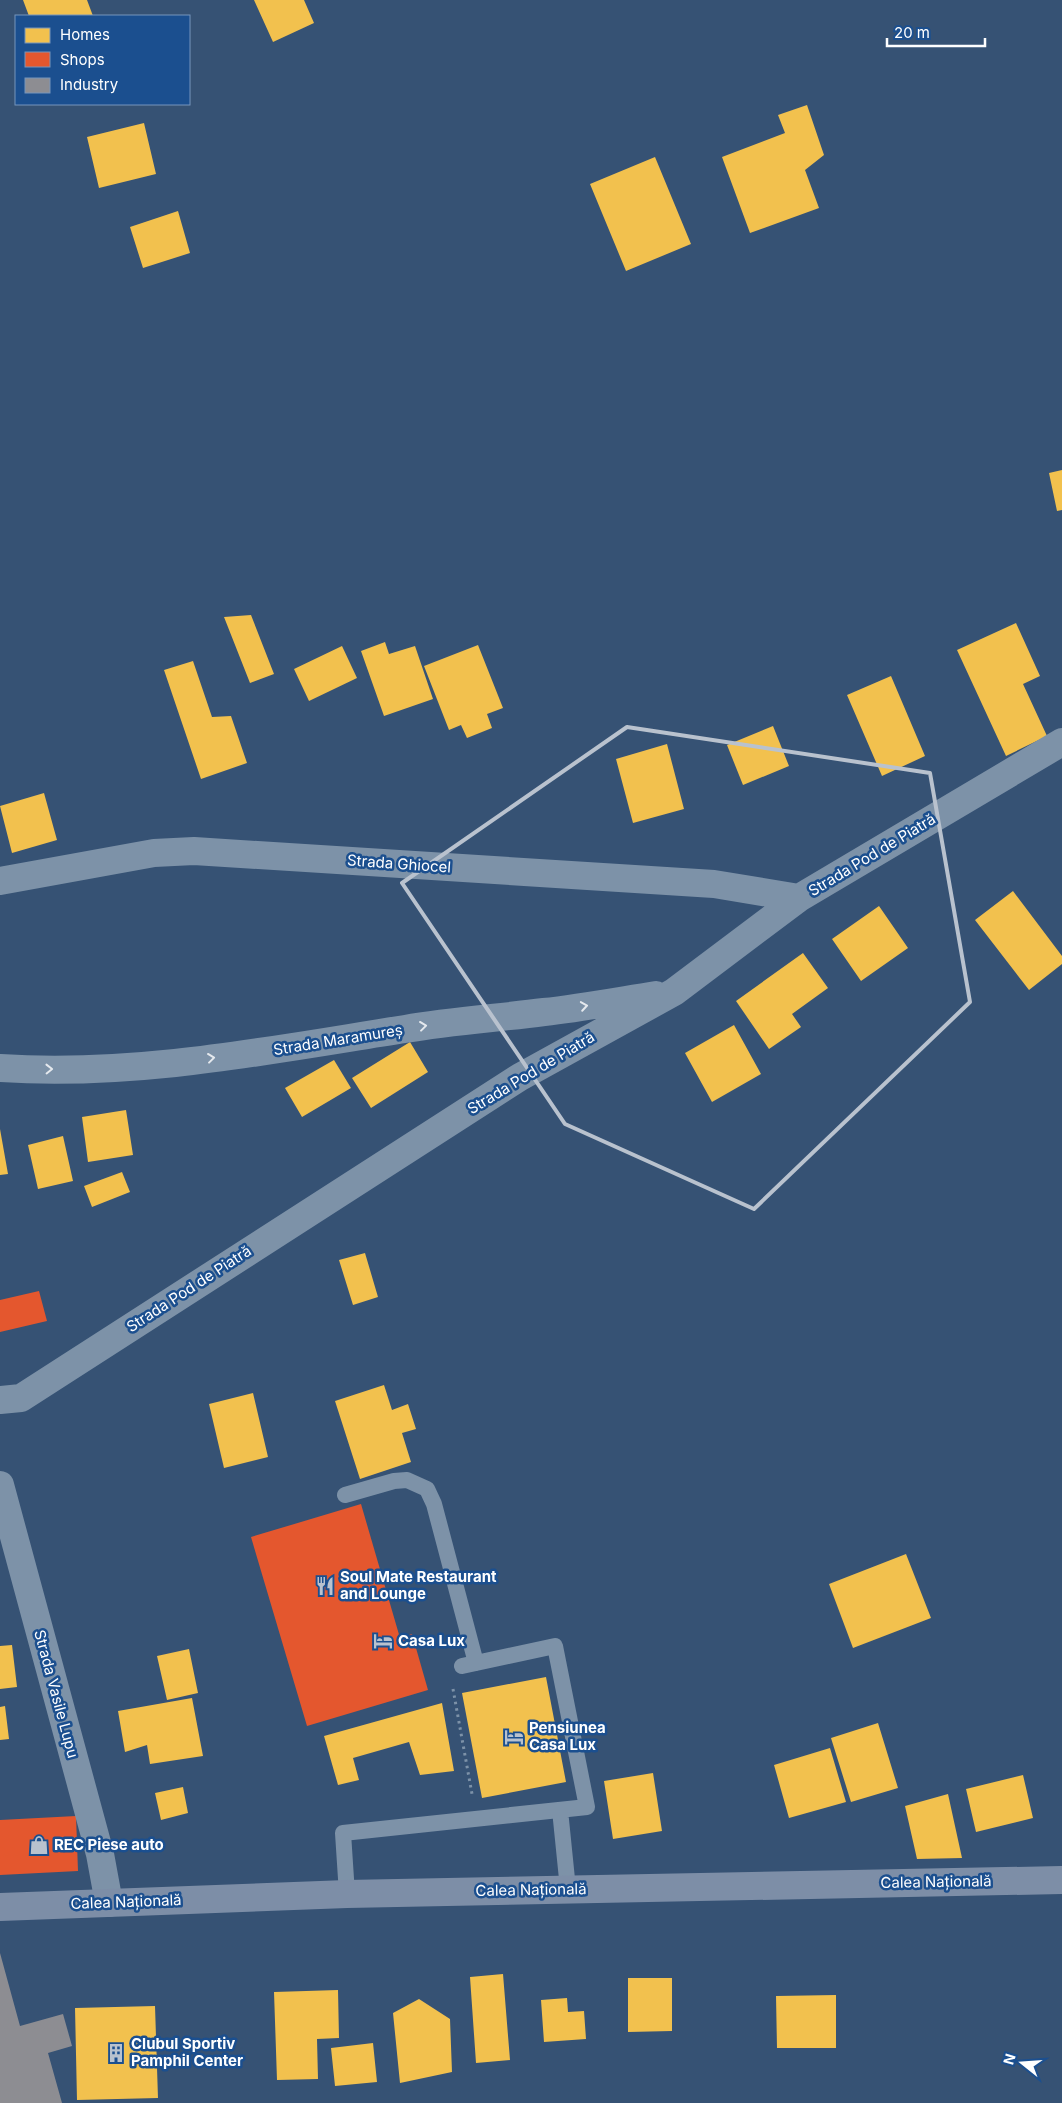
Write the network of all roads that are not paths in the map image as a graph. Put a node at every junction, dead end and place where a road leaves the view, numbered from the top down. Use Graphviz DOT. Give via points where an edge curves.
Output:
graph roads {
  1 [pos="1062,742"];
  2 [pos="0,881"];
  3 [pos="799,898"];
  4 [pos="674,992"];
  5 [pos="0,1068"];
  6 [pos="0,1400"];
  7 [pos="0,1485"];
  8 [pos="345,1495"];
  9 [pos="560,1810"];
  10 [pos="1062,1880"];
  11 [pos="568,1889"];
  12 [pos="347,1894"];
  13 [pos="109,1902"];
  14 [pos="0,1907"];
  1 -- 3 [label="street, Strada Pod de Piatră"];
  2 -- 3 [label="street, Strada Ghiocel" via="154,853 194,851 714,884"];
  3 -- 4 [label="street, Strada Pod de Piatră"];
  5 -- 4 [label="street, Strada Maramureș, one-way" via="140,1067"];
  4 -- 6 [label="street, Strada Pod de Piatră" via="520,1077 21,1398"];
  7 -- 13 [label="street, Strada Vasile Lupu" via="100,1854"];
  8 -- 9 [label="lane" via="394,1481 408,1480 427,1489 434,1504 469,1664 555,1646 587,1806"];
  9 -- 11 [label="lane"];
  9 -- 12 [label="lane" via="343,1833"];
  10 -- 11 [label="main road, Calea Națională"];
  11 -- 12 [label="main road, Calea Națională"];
  12 -- 13 [label="main road, Calea Națională"];
  13 -- 14 [label="main road, Calea Națională"];
}
